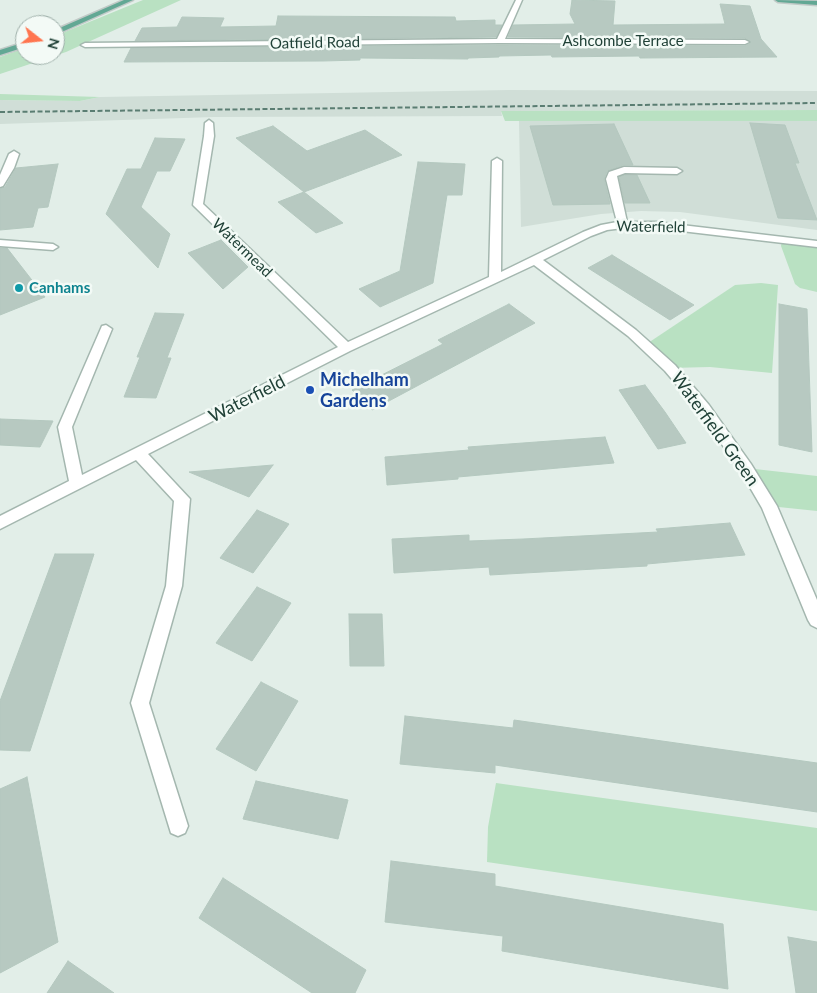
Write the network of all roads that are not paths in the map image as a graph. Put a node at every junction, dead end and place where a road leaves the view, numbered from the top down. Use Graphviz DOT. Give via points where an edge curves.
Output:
graph roads {
  1 [pos="130,0"];
  2 [pos="519,0"];
  3 [pos="778,0"];
  4 [pos="817,2"];
  5 [pos="65,29"];
  6 [pos="500,41"];
  7 [pos="745,42"];
  8 [pos="85,45"];
  9 [pos="15,48"];
  10 [pos="0,53"];
  11 [pos="209,123"];
  12 [pos="14,154"];
  13 [pos="497,161"];
  14 [pos="677,171"];
  15 [pos="0,184"];
  16 [pos="623,225"];
  17 [pos="0,243"];
  18 [pos="817,244"];
  19 [pos="53,247"];
  20 [pos="535,260"];
  21 [pos="495,278"];
  22 [pos="106,329"];
  23 [pos="346,348"];
  24 [pos="139,454"];
  25 [pos="77,485"];
  26 [pos="0,523"];
  27 [pos="817,620"];
  28 [pos="178,826"];
  1 -- 5 [label="main road"];
  2 -- 6 [label="street"];
  3 -- 4 [label="main road"];
  6 -- 7 [label="street, Ashcombe Terrace"];
  6 -- 8 [label="street, Oatfield Road"];
  9 -- 10 [label="main road"];
  11 -- 23 [label="street, Watermead" via="198,205"];
  12 -- 15 [label="street"];
  13 -- 21 [label="street"];
  14 -- 16 [label="street" via="624,170 612,174"];
  16 -- 18 [label="street, Waterfield" via="695,228"];
  16 -- 20 [label="street, Waterfield" via="587,234"];
  17 -- 19 [label="street"];
  20 -- 21 [label="street, Waterfield"];
  20 -- 27 [label="street, Waterfield Green" via="638,339 670,368 704,408 769,506"];
  21 -- 23 [label="street, Waterfield"];
  22 -- 25 [label="street" via="65,427"];
  23 -- 24 [label="street, Waterfield"];
  24 -- 25 [label="street, Waterfield"];
  24 -- 28 [label="street" via="182,499 174,586 140,703"];
  25 -- 26 [label="street, Waterfield"];
}
